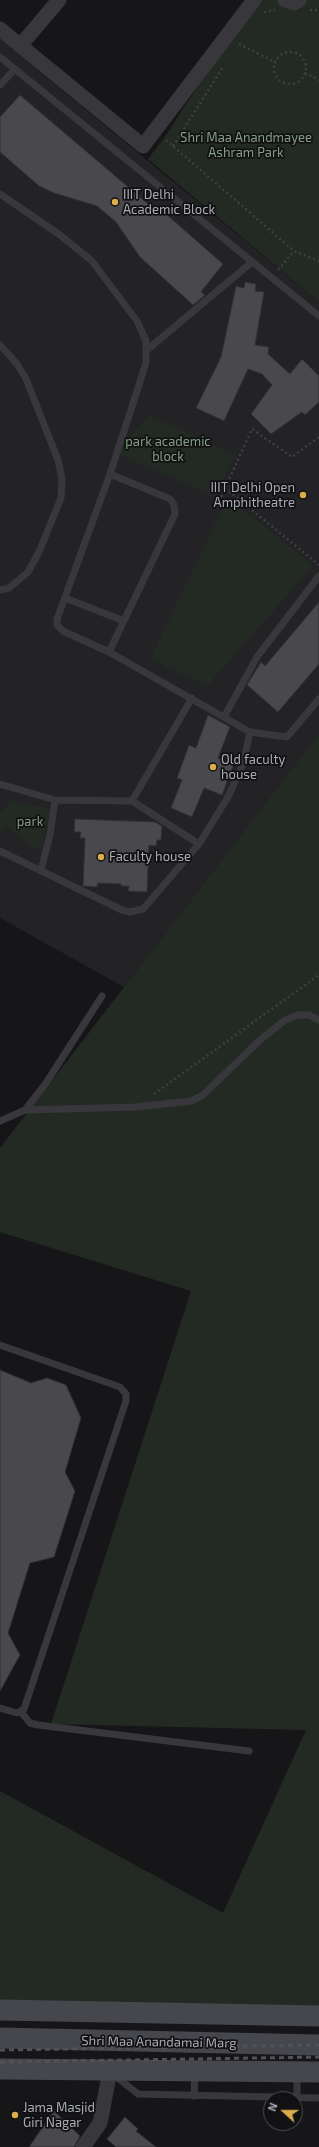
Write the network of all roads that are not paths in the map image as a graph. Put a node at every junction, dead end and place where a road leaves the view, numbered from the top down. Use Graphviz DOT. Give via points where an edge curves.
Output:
graph roads {
  1 [pos="58,0"];
  2 [pos="254,0"];
  3 [pos="281,5"];
  4 [pos="302,5"];
  5 [pos="0,28"];
  6 [pos="20,46"];
  7 [pos="0,57"];
  8 [pos="15,69"];
  9 [pos="0,85"];
  10 [pos="0,194"];
  11 [pos="252,262"];
  12 [pos="319,316"];
  13 [pos="0,345"];
  14 [pos="147,350"];
  15 [pos="110,474"];
  16 [pos="319,576"];
  17 [pos="0,590"];
  18 [pos="65,598"];
  19 [pos="124,621"];
  20 [pos="109,652"];
  21 [pos="192,698"];
  22 [pos="319,699"];
  23 [pos="224,717"];
  24 [pos="250,732"];
  25 [pos="0,784"];
  26 [pos="55,800"];
  27 [pos="132,801"];
  28 [pos="199,844"];
  29 [pos="0,851"];
  30 [pos="41,870"];
  31 [pos="102,996"];
  32 [pos="319,1020"];
  33 [pos="25,1110"];
  34 [pos="0,1121"];
  35 [pos="0,1345"];
  36 [pos="0,1708"];
  37 [pos="21,1712"];
  38 [pos="249,1751"];
  39 [pos="0,2010"];
  40 [pos="319,2016"];
  41 [pos="0,2038"];
  42 [pos="319,2045"];
  43 [pos="0,2069"];
  44 [pos="110,2071"];
  45 [pos="195,2072"];
  46 [pos="297,2072"];
  47 [pos="319,2072"];
  48 [pos="297,2091"];
  49 [pos="194,2096"];
  50 [pos="263,2097"];
  51 [pos="303,2098"];
  52 [pos="319,2098"];
  53 [pos="83,2147"];
  1 -- 6 [label="street"];
  2 -- 6 [label="street" via="143,146"];
  3 -- 4 [label="street" via="294,2"];
  5 -- 6 [label="street"];
  7 -- 8 [label="lane"];
  8 -- 9 [label="lane"];
  8 -- 11 [label="lane"];
  10 -- 14 [label="lane" via="60,235 92,261 137,321"];
  11 -- 12 [label="lane"];
  11 -- 14 [label="lane"];
  13 -- 17 [label="lane" via="26,379 58,460 62,479 61,498 28,572 9,588"];
  14 -- 15 [label="lane" via="144,371"];
  15 -- 18 [label="lane"];
  15 -- 19 [label="lane" via="170,499 175,514"];
  16 -- 23 [label="lane" via="257,657"];
  18 -- 19 [label="lane"];
  18 -- 20 [label="lane" via="57,619 60,628"];
  19 -- 20 [label="lane"];
  20 -- 21 [label="lane"];
  21 -- 23 [label="lane"];
  21 -- 27 [label="lane"];
  22 -- 24 [label="lane" via="287,737"];
  23 -- 24 [label="lane"];
  24 -- 28 [label="lane" via="243,764 228,797"];
  25 -- 26 [label="lane"];
  26 -- 27 [label="lane"];
  26 -- 30 [label="lane"];
  27 -- 28 [label="lane"];
  28 -- 30 [label="lane" via="156,896 137,911 122,910"];
  29 -- 30 [label="lane"];
  31 -- 33 [label="lane" via="46,1083"];
  32 -- 33 [label="lane" via="309,1015 298,1015 285,1020 260,1040 203,1095 190,1101 136,1107"];
  33 -- 34 [label="lane"];
  35 -- 37 [label="lane" via="120,1387 126,1394 126,1401 75,1559 26,1705"];
  36 -- 37 [label="lane" via="12,1713"];
  37 -- 38 [label="lane" via="30,1723 38,1725"];
  39 -- 40 [label="main road"];
  41 -- 42 [label="main road, Shri Maa Anandamai Marg"];
  43 -- 44 [label="main road"];
  44 -- 45 [label="main road"];
  44 -- 49 [label="lane" via="138,2094"];
  44 -- 53 [label="street" via="100,2123"];
  45 -- 46 [label="main road"];
  45 -- 49 [label="lane"];
  46 -- 47 [label="main road"];
  46 -- 48 [label="lane"];
  49 -- 50 [label="lane"];
  51 -- 52 [label="lane"];
}
